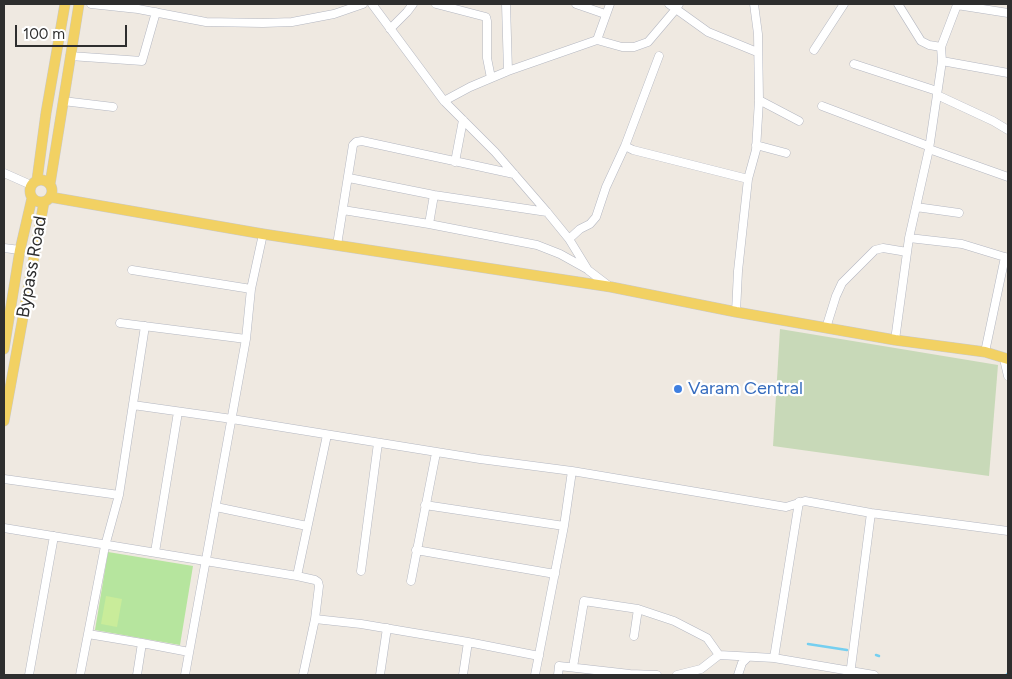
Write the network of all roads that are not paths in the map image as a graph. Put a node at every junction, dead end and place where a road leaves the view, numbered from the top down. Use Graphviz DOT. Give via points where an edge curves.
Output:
graph roads {
  1 [pos="65,4"];
  2 [pos="79,4"];
  3 [pos="91,4"];
  4 [pos="363,4"];
  5 [pos="372,4"];
  6 [pos="412,4"];
  7 [pos="436,4"];
  8 [pos="506,4"];
  9 [pos="576,4"];
  10 [pos="610,4"];
  11 [pos="669,4"];
  12 [pos="754,4"];
  13 [pos="844,4"];
  14 [pos="898,4"];
  15 [pos="957,4"];
  16 [pos="678,6"];
  17 [pos="156,12"];
  18 [pos="1008,13"];
  19 [pos="605,14"];
  20 [pos="390,29"];
  21 [pos="597,40"];
  22 [pos="941,47"];
  23 [pos="814,50"];
  24 [pos="757,52"];
  25 [pos="70,56"];
  26 [pos="659,56"];
  27 [pos="942,61"];
  28 [pos="854,64"];
  29 [pos="508,71"];
  30 [pos="1008,73"];
  31 [pos="491,78"];
  32 [pos="937,93"];
  33 [pos="759,100"];
  34 [pos="63,101"];
  35 [pos="444,101"];
  36 [pos="822,106"];
  37 [pos="113,107"];
  38 [pos="463,120"];
  39 [pos="799,121"];
  40 [pos="1008,130"];
  41 [pos="756,145"];
  42 [pos="625,146"];
  43 [pos="928,147"];
  44 [pos="786,153"];
  45 [pos="455,162"];
  46 [pos="4,173"];
  47 [pos="514,174"];
  48 [pos="349,178"];
  49 [pos="1008,178"];
  50 [pos="748,179"];
  51 [pos="34,182"];
  52 [pos="50,184"];
  53 [pos="434,195"];
  54 [pos="32,198"];
  55 [pos="47,199"];
  56 [pos="916,207"];
  57 [pos="343,210"];
  58 [pos="548,212"];
  59 [pos="959,213"];
  60 [pos="429,224"];
  61 [pos="263,234"];
  62 [pos="909,238"];
  63 [pos="569,240"];
  64 [pos="337,244"];
  65 [pos="4,248"];
  66 [pos="20,250"];
  67 [pos="907,252"];
  68 [pos="1007,258"];
  69 [pos="132,270"];
  70 [pos="588,270"];
  71 [pos="611,287"];
  72 [pos="251,289"];
  73 [pos="736,312"];
  74 [pos="120,324"];
  75 [pos="145,326"];
  76 [pos="826,328"];
  77 [pos="246,339"];
  78 [pos="895,340"];
  79 [pos="4,349"];
  80 [pos="985,352"];
  81 [pos="1006,359"];
  82 [pos="1008,376"];
  83 [pos="133,405"];
  84 [pos="178,412"];
  85 [pos="232,419"];
  86 [pos="4,421"];
  87 [pos="327,434"];
  88 [pos="378,443"];
  89 [pos="436,453"];
  90 [pos="572,471"];
  91 [pos="4,479"];
  92 [pos="119,495"];
  93 [pos="799,502"];
  94 [pos="425,505"];
  95 [pos="216,507"];
  96 [pos="871,513"];
  97 [pos="306,526"];
  98 [pos="564,526"];
  99 [pos="4,528"];
  100 [pos="1008,531"];
  101 [pos="54,536"];
  102 [pos="105,546"];
  103 [pos="416,550"];
  104 [pos="155,552"];
  105 [pos="205,561"];
  106 [pos="360,571"];
  107 [pos="555,574"];
  108 [pos="297,576"];
  109 [pos="411,581"];
  110 [pos="638,609"];
  111 [pos="315,619"];
  112 [pos="387,628"];
  113 [pos="88,634"];
  114 [pos="634,636"];
  115 [pos="468,642"];
  116 [pos="142,643"];
  117 [pos="189,652"];
  118 [pos="719,655"];
  119 [pos="539,656"];
  120 [pos="748,657"];
  121 [pos="774,658"];
  122 [pos="573,667"];
  123 [pos="851,673"];
  124 [pos="29,675"];
  125 [pos="80,675"];
  126 [pos="137,675"];
  127 [pos="185,675"];
  128 [pos="303,675"];
  129 [pos="380,675"];
  130 [pos="463,675"];
  131 [pos="534,675"];
  132 [pos="558,675"];
  133 [pos="656,675"];
  134 [pos="677,675"];
  135 [pos="738,675"];
  136 [pos="874,675"];
  1 -- 51 [label="main road"];
  2 -- 25 [label="main road"];
  3 -- 17 [label="street"];
  4 -- 17 [label="street" via="334,14 292,22 206,22"];
  5 -- 20 [label="street"];
  6 -- 20 [label="street"];
  7 -- 31 [label="street" via="486,17"];
  8 -- 29 [label="street"];
  9 -- 19 [label="street"];
  10 -- 19 [label="street"];
  11 -- 16 [label="street"];
  12 -- 24 [label="street"];
  13 -- 23 [label="street"];
  14 -- 22 [label="street" via="921,41"];
  15 -- 18 [label="street"];
  15 -- 22 [label="street"];
  16 -- 21 [label="street" via="648,42 622,47"];
  16 -- 24 [label="street" via="708,32"];
  17 -- 25 [label="street" via="142,61"];
  19 -- 21 [label="street"];
  20 -- 35 [label="street"];
  21 -- 29 [label="street"];
  22 -- 27 [label="street"];
  24 -- 33 [label="street"];
  25 -- 34 [label="main road"];
  26 -- 42 [label="street"];
  27 -- 30 [label="street"];
  27 -- 32 [label="street"];
  28 -- 32 [label="street"];
  29 -- 31 [label="street"];
  31 -- 35 [label="street"];
  32 -- 40 [label="street"];
  32 -- 43 [label="street"];
  33 -- 39 [label="street"];
  33 -- 41 [label="street"];
  34 -- 37 [label="street"];
  34 -- 52 [label="main road"];
  35 -- 38 [label="street"];
  36 -- 43 [label="street"];
  38 -- 45 [label="street"];
  38 -- 47 [label="street"];
  41 -- 44 [label="street"];
  41 -- 50 [label="street"];
  42 -- 50 [label="street"];
  42 -- 63 [label="street" via="596,217"];
  43 -- 49 [label="street"];
  43 -- 56 [label="street"];
  45 -- 47 [label="street"];
  45 -- 48 [label="street" via="356,142"];
  46 -- 51 [label="street"];
  47 -- 58 [label="street"];
  48 -- 53 [label="street"];
  48 -- 57 [label="street"];
  50 -- 73 [label="street"];
  51 -- 52 [label="main road" via="44,180"];
  51 -- 54 [label="main road" via="30,192"];
  52 -- 55 [label="main road" via="52,190"];
  53 -- 58 [label="street"];
  53 -- 60 [label="street"];
  54 -- 55 [label="main road" via="37,202"];
  54 -- 66 [label="main road, Bypass Road"];
  55 -- 61 [label="main road"];
  55 -- 86 [label="main road, Bypass Road"];
  56 -- 59 [label="street"];
  56 -- 62 [label="street"];
  57 -- 60 [label="street"];
  57 -- 64 [label="street"];
  58 -- 63 [label="street"];
  60 -- 70 [label="street" via="545,247"];
  61 -- 64 [label="main road"];
  61 -- 72 [label="street"];
  62 -- 67 [label="street"];
  62 -- 68 [label="street" via="962,244"];
  63 -- 70 [label="street"];
  64 -- 71 [label="main road"];
  65 -- 66 [label="street"];
  66 -- 79 [label="main road, Bypass Road"];
  67 -- 76 [label="street" via="875,250 842,283"];
  67 -- 78 [label="street"];
  68 -- 80 [label="street"];
  69 -- 72 [label="street"];
  70 -- 71 [label="street"];
  71 -- 73 [label="main road"];
  72 -- 77 [label="street"];
  73 -- 76 [label="main road"];
  74 -- 75 [label="street"];
  75 -- 77 [label="street"];
  75 -- 83 [label="street"];
  76 -- 78 [label="main road"];
  77 -- 85 [label="street"];
  78 -- 80 [label="main road"];
  80 -- 81 [label="main road"];
  81 -- 82 [label="street"];
  83 -- 84 [label="street"];
  83 -- 92 [label="street"];
  84 -- 85 [label="street"];
  84 -- 104 [label="street"];
  85 -- 87 [label="street"];
  85 -- 95 [label="street"];
  87 -- 88 [label="street"];
  87 -- 97 [label="street"];
  88 -- 89 [label="street"];
  88 -- 106 [label="street"];
  89 -- 90 [label="street"];
  89 -- 94 [label="street"];
  90 -- 93 [label="street" via="786,507"];
  90 -- 98 [label="street"];
  91 -- 92 [label="street"];
  92 -- 102 [label="street"];
  93 -- 96 [label="street"];
  93 -- 121 [label="street"];
  94 -- 98 [label="street"];
  94 -- 103 [label="street"];
  95 -- 97 [label="street"];
  95 -- 105 [label="street"];
  96 -- 100 [label="street"];
  96 -- 123 [label="street"];
  97 -- 108 [label="street"];
  98 -- 107 [label="street"];
  99 -- 101 [label="street"];
  101 -- 102 [label="street"];
  101 -- 124 [label="street"];
  102 -- 104 [label="street"];
  102 -- 113 [label="street"];
  103 -- 107 [label="street"];
  103 -- 109 [label="street"];
  104 -- 105 [label="street"];
  105 -- 108 [label="street"];
  105 -- 117 [label="street"];
  107 -- 119 [label="street"];
  108 -- 111 [label="street" via="315,580 320,586"];
  110 -- 114 [label="street"];
  110 -- 118 [label="street" via="674,620 707,638"];
  110 -- 122 [label="street" via="584,601"];
  111 -- 112 [label="street"];
  111 -- 128 [label="street"];
  112 -- 115 [label="street"];
  112 -- 129 [label="street"];
  113 -- 116 [label="street"];
  113 -- 125 [label="street"];
  115 -- 119 [label="street"];
  115 -- 130 [label="street"];
  116 -- 117 [label="street"];
  116 -- 126 [label="street"];
  117 -- 127 [label="street"];
  118 -- 120 [label="street"];
  118 -- 134 [label="street" via="701,669"];
  119 -- 131 [label="street"];
  120 -- 121 [label="street"];
  120 -- 135 [label="street"];
  121 -- 123 [label="street"];
  122 -- 132 [label="street" via="560,666"];
  122 -- 133 [label="street"];
  123 -- 136 [label="street"];
}
